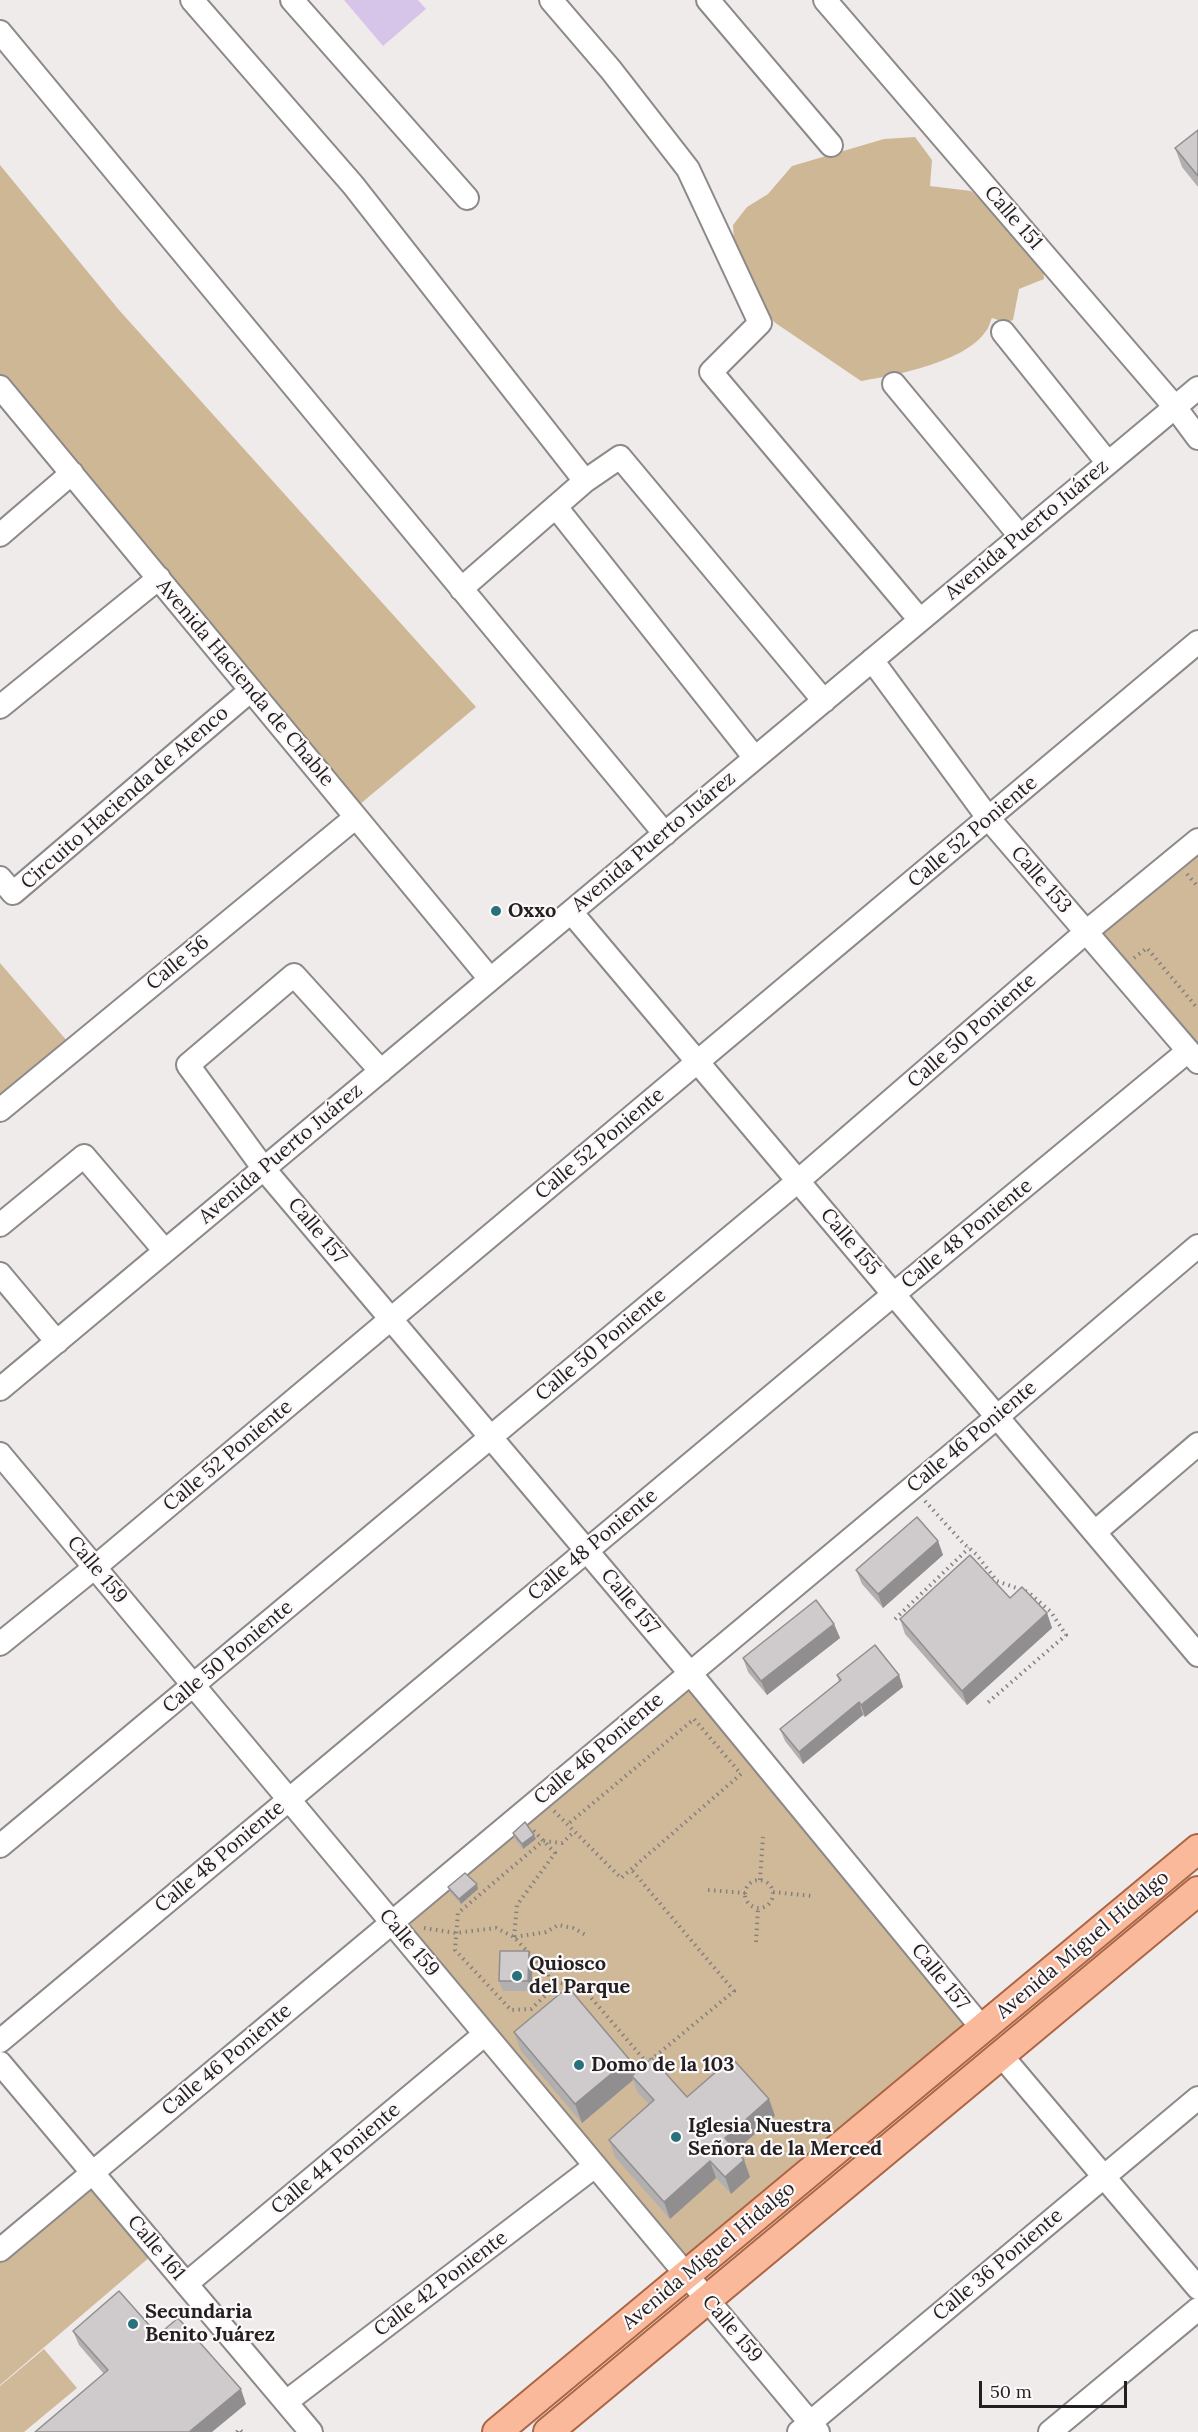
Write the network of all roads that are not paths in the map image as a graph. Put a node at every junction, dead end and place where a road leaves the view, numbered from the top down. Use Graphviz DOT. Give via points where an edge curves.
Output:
graph roads {
  1 [pos="192,0"];
  2 [pos="292,0"];
  3 [pos="551,0"];
  4 [pos="708,0"];
  5 [pos="825,0"];
  6 [pos="0,32"];
  7 [pos="831,146"];
  8 [pos="467,198"];
  9 [pos="1003,332"];
  10 [pos="894,384"];
  11 [pos="0,387"];
  12 [pos="1198,388"];
  13 [pos="1175,407"];
  14 [pos="1198,438"];
  15 [pos="1108,463"];
  16 [pos="72,473"];
  17 [pos="585,481"];
  18 [pos="556,507"];
  19 [pos="0,535"];
  20 [pos="1020,536"];
  21 [pos="159,578"];
  22 [pos="462,589"];
  23 [pos="920,620"];
  24 [pos="1198,642"];
  25 [pos="872,660"];
  26 [pos="251,690"];
  27 [pos="824,701"];
  28 [pos="0,707"];
  29 [pos="755,758"];
  30 [pos="356,817"];
  31 [pos="989,819"];
  32 [pos="664,834"];
  33 [pos="1198,840"];
  34 [pos="0,878"];
  35 [pos="571,912"];
  36 [pos="1086,932"];
  37 [pos="490,979"];
  38 [pos="1193,1057"];
  39 [pos="698,1063"];
  40 [pos="381,1071"];
  41 [pos="0,1110"];
  42 [pos="264,1168"];
  43 [pos="798,1181"];
  44 [pos="0,1225"];
  45 [pos="1198,1246"];
  46 [pos="165,1251"];
  47 [pos="0,1274"];
  48 [pos="894,1294"];
  49 [pos="391,1319"];
  50 [pos="57,1342"];
  51 [pos="0,1389"];
  52 [pos="997,1417"];
  53 [pos="491,1438"];
  54 [pos="1198,1444"];
  55 [pos="0,1454"];
  56 [pos="1095,1532"];
  57 [pos="586,1550"];
  58 [pos="94,1568"];
  59 [pos="0,1644"];
  60 [pos="1198,1655"];
  61 [pos="690,1673"];
  62 [pos="194,1686"];
  63 [pos="289,1799"];
  64 [pos="0,1846"];
  65 [pos="1198,1849"];
  66 [pos="1198,1892"];
  67 [pos="392,1922"];
  68 [pos="982,2028"];
  69 [pos="485,2034"];
  70 [pos="0,2041"];
  71 [pos="1001,2055"];
  72 [pos="0,2063"];
  73 [pos="1198,2098"];
  74 [pos="595,2166"];
  75 [pos="92,2173"];
  76 [pos="1104,2177"];
  77 [pos="0,2250"];
  78 [pos="686,2275"];
  79 [pos="186,2284"];
  80 [pos="1198,2288"];
  81 [pos="707,2300"];
  82 [pos="1198,2308"];
  83 [pos="286,2402"];
  84 [pos="809,2429"];
  85 [pos="311,2432"];
  86 [pos="497,2432"];
  87 [pos="548,2432"];
  88 [pos="1050,2432"];
  1 -- 17 [label="street" via="352,185"];
  2 -- 8 [label="street"];
  3 -- 23 [label="street" via="688,169 760,323 711,372"];
  4 -- 7 [label="street"];
  5 -- 13 [label="street, Calle 151"];
  6 -- 22 [label="street"];
  9 -- 15 [label="street"];
  10 -- 20 [label="street"];
  11 -- 16 [label="street, Avenida Hacienda de Chable"];
  12 -- 13 [label="street, Avenida Puerto Juárez"];
  13 -- 14 [label="street, Calle 151"];
  13 -- 15 [label="street, Avenida Puerto Juárez"];
  15 -- 20 [label="street, Avenida Puerto Juárez"];
  16 -- 19 [label="street"];
  16 -- 21 [label="street, Avenida Hacienda de Chable"];
  17 -- 18 [label="street"];
  17 -- 27 [label="street" via="621,458"];
  18 -- 22 [label="street"];
  18 -- 29 [label="street"];
  20 -- 23 [label="street, Avenida Puerto Juárez"];
  21 -- 26 [label="street, Avenida Hacienda de Chable"];
  21 -- 28 [label="street"];
  22 -- 32 [label="street"];
  23 -- 25 [label="street, Avenida Puerto Juárez"];
  24 -- 31 [label="street, Calle 52 Poniente"];
  25 -- 27 [label="street, Avenida Puerto Juárez"];
  25 -- 31 [label="street, Calle 153"];
  26 -- 30 [label="street, Avenida Hacienda de Chable"];
  26 -- 34 [label="street, Circuito Hacienda de Atenco" via="13,893"];
  27 -- 29 [label="street, Avenida Puerto Juárez"];
  29 -- 32 [label="street, Avenida Puerto Juárez"];
  30 -- 37 [label="street, Avenida Hacienda de Chable"];
  30 -- 41 [label="street, Calle 56"];
  31 -- 36 [label="street, Calle 153"];
  31 -- 39 [label="street, Calle 52 Poniente"];
  32 -- 35 [label="street, Avenida Puerto Juárez"];
  33 -- 36 [label="street, Calle 50 Poniente"];
  35 -- 37 [label="street, Avenida Puerto Juárez"];
  35 -- 39 [label="street, Calle 155"];
  36 -- 38 [label="street, Calle 153"];
  36 -- 43 [label="street, Calle 50 Poniente"];
  37 -- 40 [label="street, Avenida Puerto Juárez"];
  38 -- 48 [label="street, Calle 48 Poniente"];
  39 -- 43 [label="street, Calle 155"];
  39 -- 49 [label="street, Calle 52 Poniente"];
  40 -- 42 [label="street, Avenida Puerto Juárez"];
  40 -- 42 [label="street, Calle 157" via="294,975 188,1065"];
  42 -- 46 [label="street, Avenida Puerto Juárez"];
  42 -- 49 [label="street, Calle 157"];
  43 -- 48 [label="street, Calle 155"];
  43 -- 53 [label="street, Calle 50 Poniente"];
  44 -- 46 [label="street" via="84,1156"];
  45 -- 52 [label="street, Calle 46 Poniente"];
  46 -- 50 [label="street, Avenida Puerto Juárez"];
  47 -- 50 [label="street"];
  48 -- 52 [label="street, Calle 155"];
  48 -- 57 [label="street, Calle 48 Poniente"];
  49 -- 53 [label="street, Calle 157"];
  49 -- 58 [label="street, Calle 52 Poniente"];
  50 -- 51 [label="street, Avenida Puerto Juárez"];
  52 -- 56 [label="street, Calle 155"];
  52 -- 61 [label="street, Calle 46 Poniente"];
  53 -- 57 [label="street, Calle 157"];
  53 -- 62 [label="street, Calle 50 Poniente"];
  54 -- 56 [label="street"];
  55 -- 58 [label="street, Calle 159"];
  56 -- 60 [label="street, Calle 155"];
  57 -- 61 [label="street, Calle 157"];
  57 -- 63 [label="street, Calle 48 Poniente"];
  58 -- 59 [label="street, Calle 52 Poniente"];
  58 -- 62 [label="street, Calle 159"];
  61 -- 67 [label="street, Calle 46 Poniente"];
  61 -- 68 [label="street, Calle 157"];
  62 -- 63 [label="street, Calle 159"];
  62 -- 64 [label="street, Calle 50 Poniente"];
  63 -- 67 [label="street, Calle 159"];
  63 -- 70 [label="street, Calle 48 Poniente"];
  65 -- 68 [label="main road, Avenida Miguel Hidalgo"];
  66 -- 71 [label="main road, Avenida Miguel Hidalgo"];
  67 -- 69 [label="street, Calle 159"];
  67 -- 75 [label="street, Calle 46 Poniente"];
  68 -- 78 [label="main road, Avenida Miguel Hidalgo"];
  69 -- 74 [label="street, Calle 159"];
  69 -- 79 [label="street, Calle 44 Poniente"];
  71 -- 76 [label="street"];
  71 -- 81 [label="main road, Avenida Miguel Hidalgo"];
  72 -- 75 [label="street, Calle 161"];
  73 -- 76 [label="street, Calle 36 Poniente"];
  74 -- 78 [label="street, Calle 159"];
  74 -- 83 [label="street, Calle 42 Poniente"];
  75 -- 77 [label="street, Calle 46 Poniente"];
  75 -- 79 [label="street, Calle 161"];
  76 -- 80 [label="street"];
  76 -- 84 [label="street, Calle 36 Poniente"];
  78 -- 81 [label="street, Calle 159"];
  78 -- 86 [label="main road, Avenida Miguel Hidalgo"];
  79 -- 83 [label="street, Calle 161"];
  81 -- 84 [label="street, Calle 159"];
  81 -- 87 [label="main road, Avenida Miguel Hidalgo"];
  82 -- 88 [label="street"];
  83 -- 85 [label="street, Calle 161"];
}
